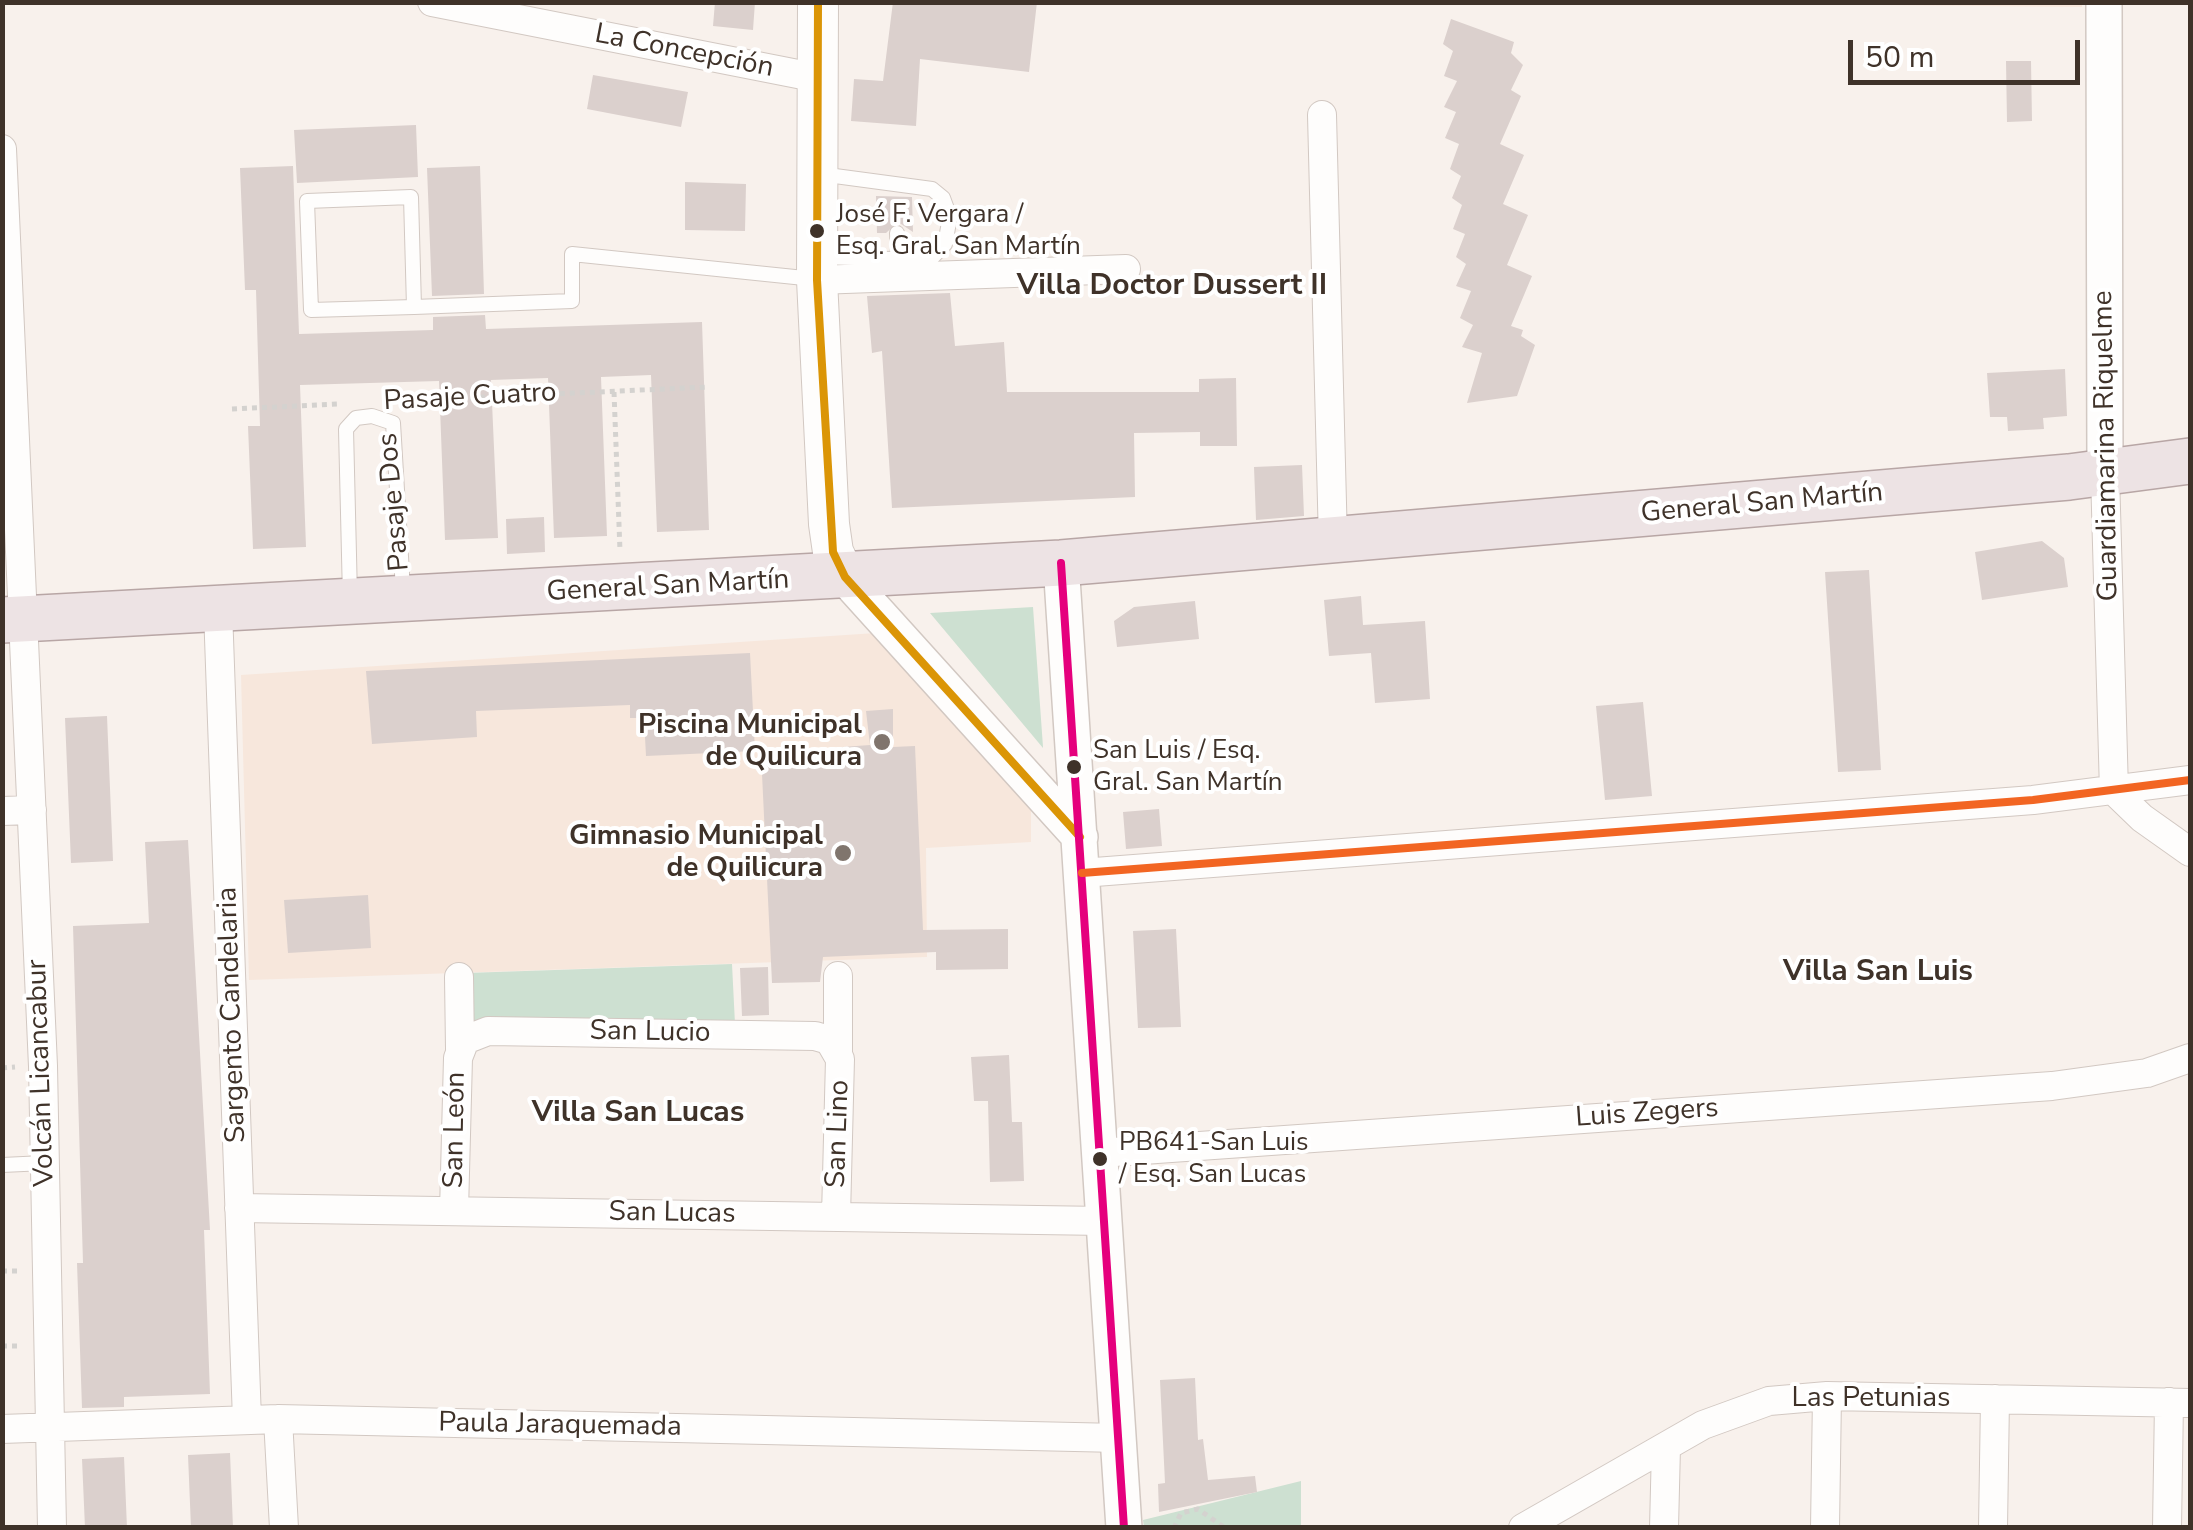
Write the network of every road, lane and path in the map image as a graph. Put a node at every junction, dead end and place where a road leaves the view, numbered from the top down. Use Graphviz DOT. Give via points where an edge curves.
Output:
graph roads {
  1 [pos="432,2"];
  2 [pos="818,2"];
  3 [pos="2104,2"];
  4 [pos="818,78"];
  5 [pos="1322,116"];
  6 [pos="2,149"];
  7 [pos="818,174"];
  8 [pos="897,232"];
  9 [pos="5,247"];
  10 [pos="898,258"];
  11 [pos="817,268"];
  12 [pos="1126,269"];
  13 [pos="414,307"];
  14 [pos="708,387"];
  15 [pos="614,391"];
  16 [pos="385,402"];
  17 [pos="347,404"];
  18 [pos="232,409"];
  19 [pos="8,410"];
  20 [pos="2190,460"];
  21 [pos="2105,474"];
  22 [pos="1333,542"];
  23 [pos="1061,563"];
  24 [pos="845,578"];
  25 [pos="622,589"];
  26 [pos="404,600"];
  27 [pos="350,603"];
  28 [pos="218,610"];
  29 [pos="13,620"];
  30 [pos="2190,780"];
  31 [pos="2114,791"];
  32 [pos="32,810"];
  33 [pos="2,811"];
  34 [pos="1080,837"];
  35 [pos="2190,852"];
  36 [pos="1082,872"];
  37 [pos="838,976"];
  38 [pos="459,978"];
  39 [pos="462,1044"];
  40 [pos="836,1048"];
  41 [pos="2190,1058"];
  42 [pos="1100,1153"];
  43 [pos="45,1163"];
  44 [pos="2,1165"];
  45 [pos="240,1208"];
  46 [pos="454,1211"];
  47 [pos="836,1216"];
  48 [pos="1104,1221"];
  49 [pos="1827,1396"];
  50 [pos="1995,1399"];
  51 [pos="2180,1402"];
  52 [pos="278,1419"];
  53 [pos="247,1420"];
  54 [pos="50,1428"];
  55 [pos="2,1429"];
  56 [pos="1118,1438"];
  57 [pos="1666,1447"];
  58 [pos="52,1528"];
  59 [pos="284,1528"];
  60 [pos="1124,1528"];
  61 [pos="1174,1528"];
  62 [pos="1225,1528"];
  63 [pos="1524,1528"];
  64 [pos="1664,1528"];
  65 [pos="1824,1528"];
  66 [pos="1993,1528"];
  67 [pos="2167,1528"];
  1 -- 4 [label="street, La Concepción"];
  2 -- 4 [label="main road"];
  3 -- 21 [label="street, Guardiamarina Riquelme"];
  4 -- 7 [label="main road"];
  5 -- 22 [label="street"];
  6 -- 9 [label="street, Volcán Licancabur"];
  7 -- 10 [label="lane" via="896,190 932,190 943,198 950,232 940,253 930,260"];
  7 -- 11 [label="main road"];
  8 -- 10 [label="lane"];
  9 -- 19 [label="street, Volcán Licancabur"];
  10 -- 11 [label="lane"];
  11 -- 12 [label="street"];
  11 -- 13 [label="lane" via="572,254 572,301"];
  11 -- 24 [label="main road" via="829,524"];
  13 -- 13 [label="lane" via="411,197 307,201 310,310"];
  14 -- 15 [label="path, Pasaje Cuatro"];
  15 -- 16 [label="path, Pasaje Cuatro"];
  15 -- 25 [label="path"];
  17 -- 18 [label="path, Pasaje Cuatro"];
  19 -- 29 [label="street, Volcán Licancabur"];
  20 -- 21 [label="main road, General San Martín"];
  21 -- 22 [label="main road, General San Martín"];
  21 -- 31 [label="street, Guardiamarina Riquelme"];
  22 -- 23 [label="main road, General San Martín"];
  23 -- 24 [label="main road, General San Martín"];
  23 -- 34 [label="street"];
  24 -- 25 [label="main road, General San Martín"];
  24 -- 34 [label="street"];
  25 -- 26 [label="main road, General San Martín"];
  26 -- 27 [label="main road, General San Martín"];
  26 -- 27 [label="lane, Pasaje Dos" via="393,422 372,416 356,418 346,429"];
  27 -- 28 [label="main road, General San Martín"];
  28 -- 29 [label="main road, General San Martín"];
  28 -- 45 [label="street, Sargento Candelaria"];
  29 -- 32 [label="street, Volcán Licancabur"];
  30 -- 31 [label="street"];
  31 -- 35 [label="street"];
  31 -- 36 [label="street"];
  32 -- 33 [label="street"];
  32 -- 43 [label="street, Volcán Licancabur"];
  34 -- 36 [label="street"];
  36 -- 42 [label="street"];
  37 -- 40 [label="street, San Lino"];
  38 -- 39 [label="street, San León"];
  39 -- 40 [label="street, San Lucio" via="480,1031 508,1031 814,1036"];
  39 -- 46 [label="street, San León"];
  40 -- 47 [label="street, San Lino"];
  41 -- 42 [label="street, Luis Zegers" via="2147,1073 2052,1086"];
  42 -- 48 [label="street"];
  43 -- 44 [label="lane"];
  43 -- 54 [label="street, Volcán Licancabur"];
  45 -- 46 [label="street, San Lucas"];
  45 -- 53 [label="street, Sargento Candelaria"];
  46 -- 47 [label="street, San Lucas"];
  47 -- 48 [label="street, San Lucas"];
  48 -- 56 [label="street"];
  49 -- 50 [label="street, Las Petunias"];
  49 -- 57 [label="street, Las Petunias" via="1746,1407"];
  49 -- 65 [label="street"];
  50 -- 51 [label="street, Las Petunias"];
  50 -- 66 [label="street"];
  51 -- 67 [label="street"];
  52 -- 53 [label="street, Paula Jaraquemada"];
  52 -- 56 [label="street, Paula Jaraquemada"];
  52 -- 59 [label="street"];
  53 -- 54 [label="street, Paula Jaraquemada"];
  54 -- 55 [label="street, Paula Jaraquemada"];
  54 -- 58 [label="street, Volcán Licancabur"];
  56 -- 60 [label="street"];
  57 -- 63 [label="street, Las Petunias"];
  57 -- 64 [label="street"];
  61 -- 62 [label="path" via="1181,1513 1198,1509"];
}
